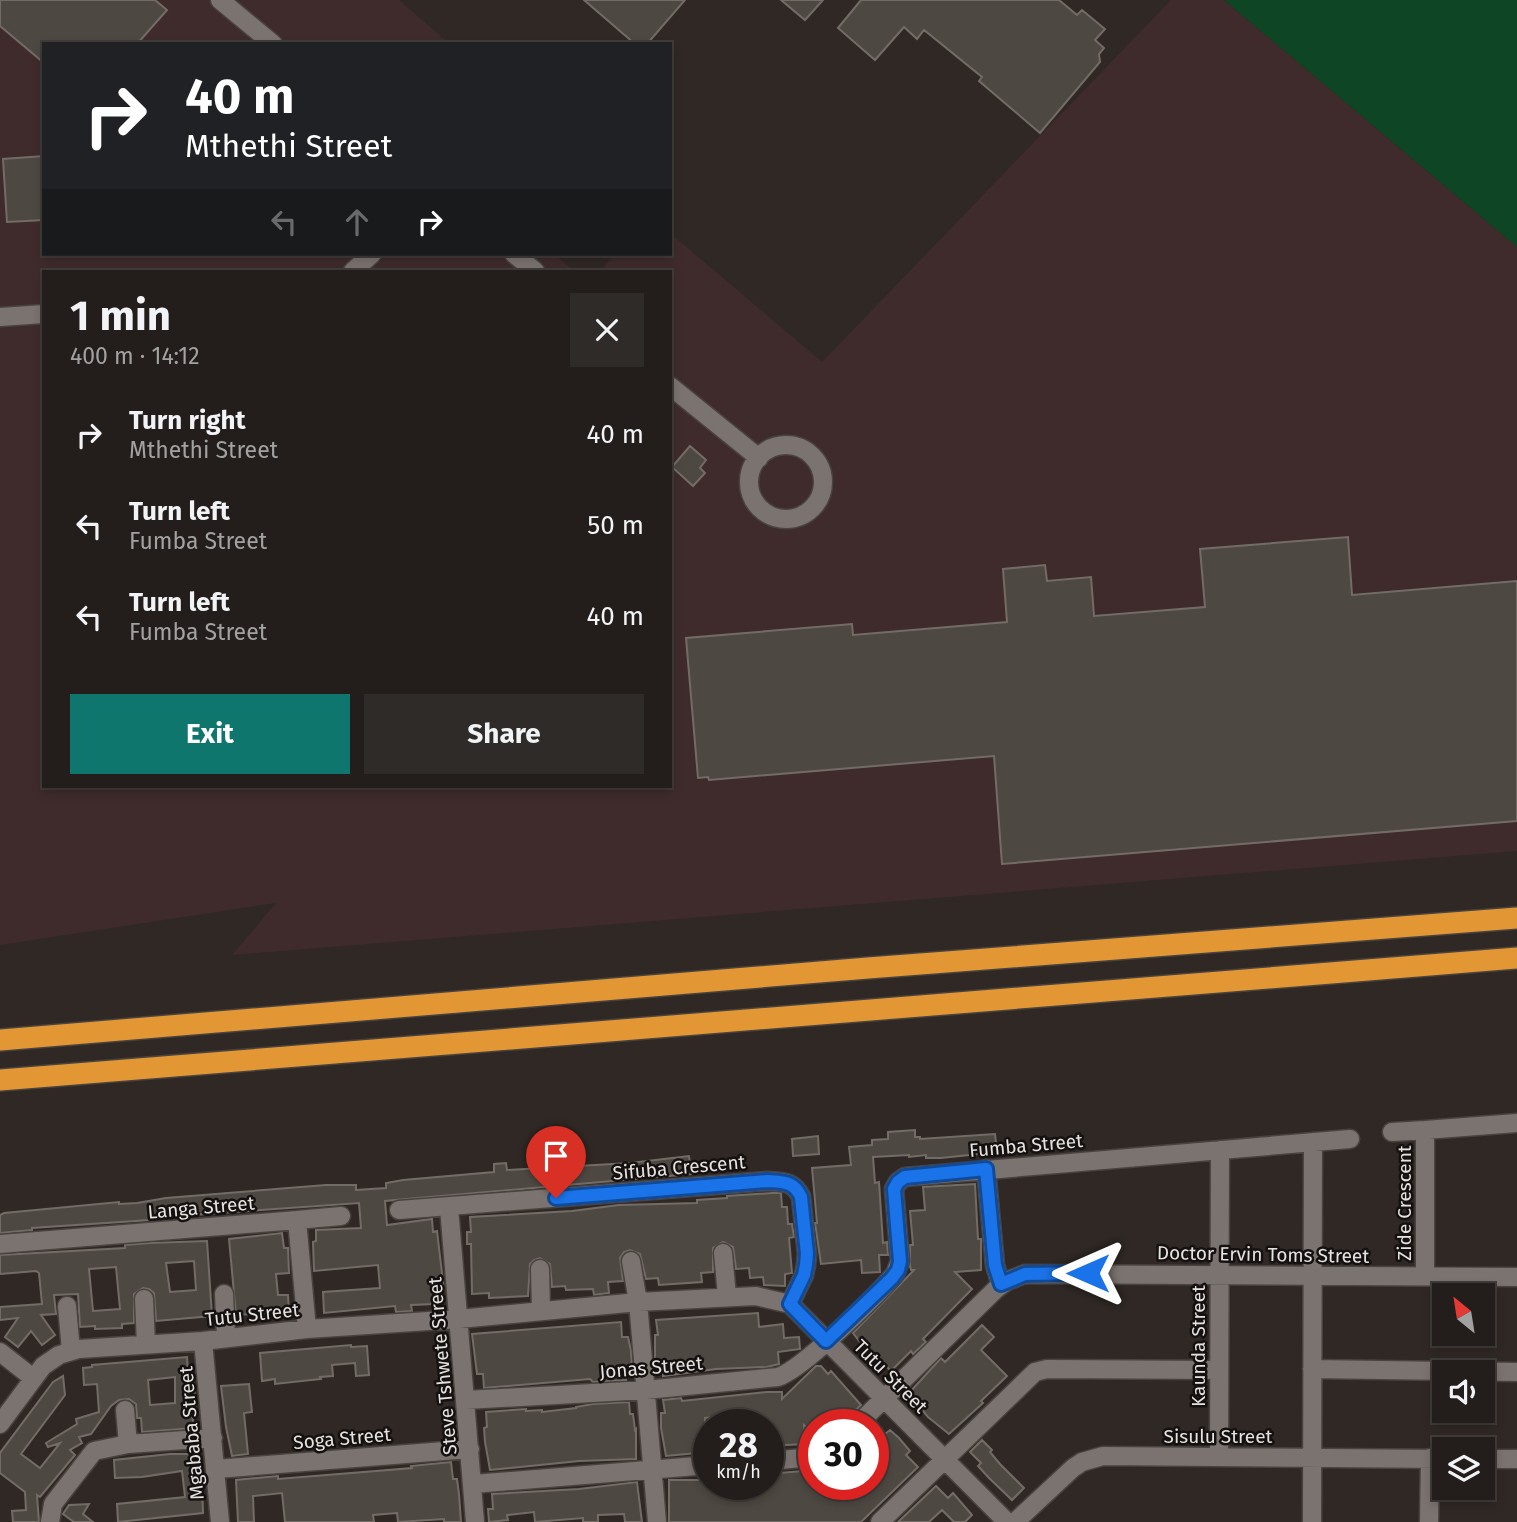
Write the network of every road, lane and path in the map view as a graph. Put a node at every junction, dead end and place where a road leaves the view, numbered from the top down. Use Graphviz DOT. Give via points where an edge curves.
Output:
graph roads {
  1 [pos="220,0"];
  2 [pos="271,42"];
  3 [pos="370,256"];
  4 [pos="516,256"];
  5 [pos="354,270"];
  6 [pos="534,270"];
  7 [pos="42,314"];
  8 [pos="0,317"];
  9 [pos="672,388"];
  10 [pos="759,458"];
  11 [pos="1517,918"];
  12 [pos="1517,958"];
  13 [pos="0,1040"];
  14 [pos="0,1080"];
  15 [pos="1517,1123"];
  16 [pos="1425,1130"];
  17 [pos="1392,1132"];
  18 [pos="1350,1139"];
  19 [pos="1313,1142"];
  20 [pos="1220,1150"];
  21 [pos="986,1169"];
  22 [pos="449,1207"];
  23 [pos="400,1210"];
  24 [pos="341,1216"];
  25 [pos="298,1220"];
  26 [pos="0,1244"];
  27 [pos="723,1253"];
  28 [pos="631,1261"];
  29 [pos="540,1269"];
  30 [pos="1219,1274"];
  31 [pos="1313,1275"];
  32 [pos="1425,1276"];
  33 [pos="1517,1277"];
  34 [pos="1001,1284"];
  35 [pos="224,1294"];
  36 [pos="727,1296"];
  37 [pos="144,1299"];
  38 [pos="638,1302"];
  39 [pos="790,1304"];
  40 [pos="67,1306"];
  41 [pos="541,1310"];
  42 [pos="459,1319"];
  43 [pos="307,1329"];
  44 [pos="226,1336"];
  45 [pos="203,1341"];
  46 [pos="826,1341"];
  47 [pos="146,1344"];
  48 [pos="71,1351"];
  49 [pos="0,1352"];
  50 [pos="1312,1369"];
  51 [pos="1219,1370"];
  52 [pos="1517,1372"];
  53 [pos="33,1378"];
  54 [pos="646,1390"];
  55 [pos="884,1399"];
  56 [pos="466,1400"];
  57 [pos="874,1409"];
  58 [pos="125,1410"];
  59 [pos="0,1424"];
  60 [pos="213,1438"];
  61 [pos="128,1444"];
  62 [pos="470,1449"];
  63 [pos="1219,1457"];
  64 [pos="1312,1458"];
  65 [pos="1432,1458"];
  66 [pos="944,1459"];
  67 [pos="1495,1459"];
  68 [pos="1517,1459"];
  69 [pos="693,1466"];
  70 [pos="216,1469"];
  71 [pos="654,1469"];
  72 [pos="474,1484"];
  73 [pos="1432,1498"];
  74 [pos="50,1522"];
  75 [pos="220,1522"];
  76 [pos="475,1522"];
  77 [pos="657,1522"];
  78 [pos="880,1522"];
  79 [pos="1007,1522"];
  80 [pos="1015,1522"];
  81 [pos="1312,1522"];
  82 [pos="1429,1522"];
  1 -- 2 [label="street"];
  3 -- 5 [label="street"];
  4 -- 6 [label="street"];
  7 -- 8 [label="street"];
  9 -- 10 [label="street"];
  10 -- 10 [label="street" via="778,446 790,445 811,454 823,476 818,501 799,517 774,517 762,510 750,479"];
  11 -- 13 [label="highway"];
  12 -- 14 [label="highway"];
  15 -- 16 [label="street, Zide Crescent"];
  16 -- 17 [label="street, Zide Crescent"];
  16 -- 32 [label="street, Zide Crescent"];
  18 -- 19 [label="street, Fumba Street"];
  19 -- 20 [label="street, Fumba Street"];
  19 -- 31 [label="street"];
  20 -- 21 [label="street, Fumba Street"];
  20 -- 30 [label="street, Kaunda Street"];
  21 -- 34 [label="street"];
  21 -- 46 [label="street, Fumba Street" via="909,1175 898,1182 894,1189 898,1270"];
  22 -- 23 [label="street, Sifuba Crescent"];
  22 -- 39 [label="street, Sifuba Crescent" via="788,1182 801,1197 807,1254 804,1275"];
  22 -- 42 [label="street, Steve Tshwete Street"];
  24 -- 25 [label="street, Langa Street"];
  25 -- 26 [label="street, Langa Street"];
  25 -- 43 [label="street"];
  27 -- 36 [label="street"];
  28 -- 38 [label="street"];
  29 -- 41 [label="street"];
  30 -- 31 [label="street, Doctor Ervin Toms Street"];
  30 -- 34 [label="street, Doctor Ervin Toms Street" via="1035,1273"];
  30 -- 51 [label="street, Kaunda Street"];
  31 -- 32 [label="street, Doctor Ervin Toms Street"];
  31 -- 50 [label="street"];
  32 -- 33 [label="street, Doctor Ervin Toms Street"];
  34 -- 55 [label="street, Doctor Ervin Toms Street"];
  35 -- 44 [label="street"];
  36 -- 38 [label="street, Tutu Street"];
  36 -- 39 [label="street, Tutu Street" via="755,1296"];
  37 -- 47 [label="street"];
  38 -- 41 [label="street, Tutu Street"];
  38 -- 54 [label="street"];
  39 -- 46 [label="street, Tutu Street"];
  40 -- 48 [label="street"];
  41 -- 42 [label="street, Tutu Street"];
  42 -- 43 [label="street, Tutu Street"];
  42 -- 56 [label="street, Steve Tshwete Street"];
  43 -- 44 [label="street, Tutu Street"];
  44 -- 45 [label="street, Tutu Street"];
  45 -- 47 [label="street, Tutu Street"];
  45 -- 60 [label="street, Mgababa Street"];
  46 -- 54 [label="street, Jonas Street" via="798,1367 778,1377"];
  46 -- 55 [label="street, Tutu Street"];
  47 -- 48 [label="street, Tutu Street"];
  48 -- 53 [label="street, Tutu Street" via="53,1358"];
  49 -- 53 [label="street"];
  50 -- 52 [label="street"];
  50 -- 64 [label="street"];
  51 -- 63 [label="street, Kaunda Street"];
  51 -- 66 [label="street" via="1041,1370 1026,1379"];
  53 -- 59 [label="street, Tutu Street"];
  54 -- 56 [label="street, Jonas Street"];
  54 -- 71 [label="street"];
  55 -- 57 [label="street, Doctor Ervin Toms Street"];
  55 -- 66 [label="street, Tutu Street"];
  56 -- 62 [label="street, Steve Tshwete Street"];
  58 -- 61 [label="street"];
  60 -- 61 [label="street"];
  60 -- 70 [label="street, Mgababa Street"];
  61 -- 74 [label="street" via="100,1448 88,1457 53,1504"];
  62 -- 70 [label="street, Soga Street"];
  62 -- 72 [label="street, Steve Tshwete Street"];
  63 -- 64 [label="street, Sisulu Street"];
  63 -- 80 [label="street, Sisulu Street" via="1092,1459 1073,1468"];
  64 -- 65 [label="street, Sisulu Street"];
  64 -- 81 [label="street"];
  66 -- 78 [label="street"];
  66 -- 79 [label="street, Tutu Street"];
  67 -- 68 [label="street"];
  69 -- 71 [label="street"];
  70 -- 75 [label="street, Mgababa Street"];
  71 -- 72 [label="street"];
  71 -- 77 [label="street"];
  72 -- 76 [label="street, Steve Tshwete Street"];
  73 -- 82 [label="street"];
}
